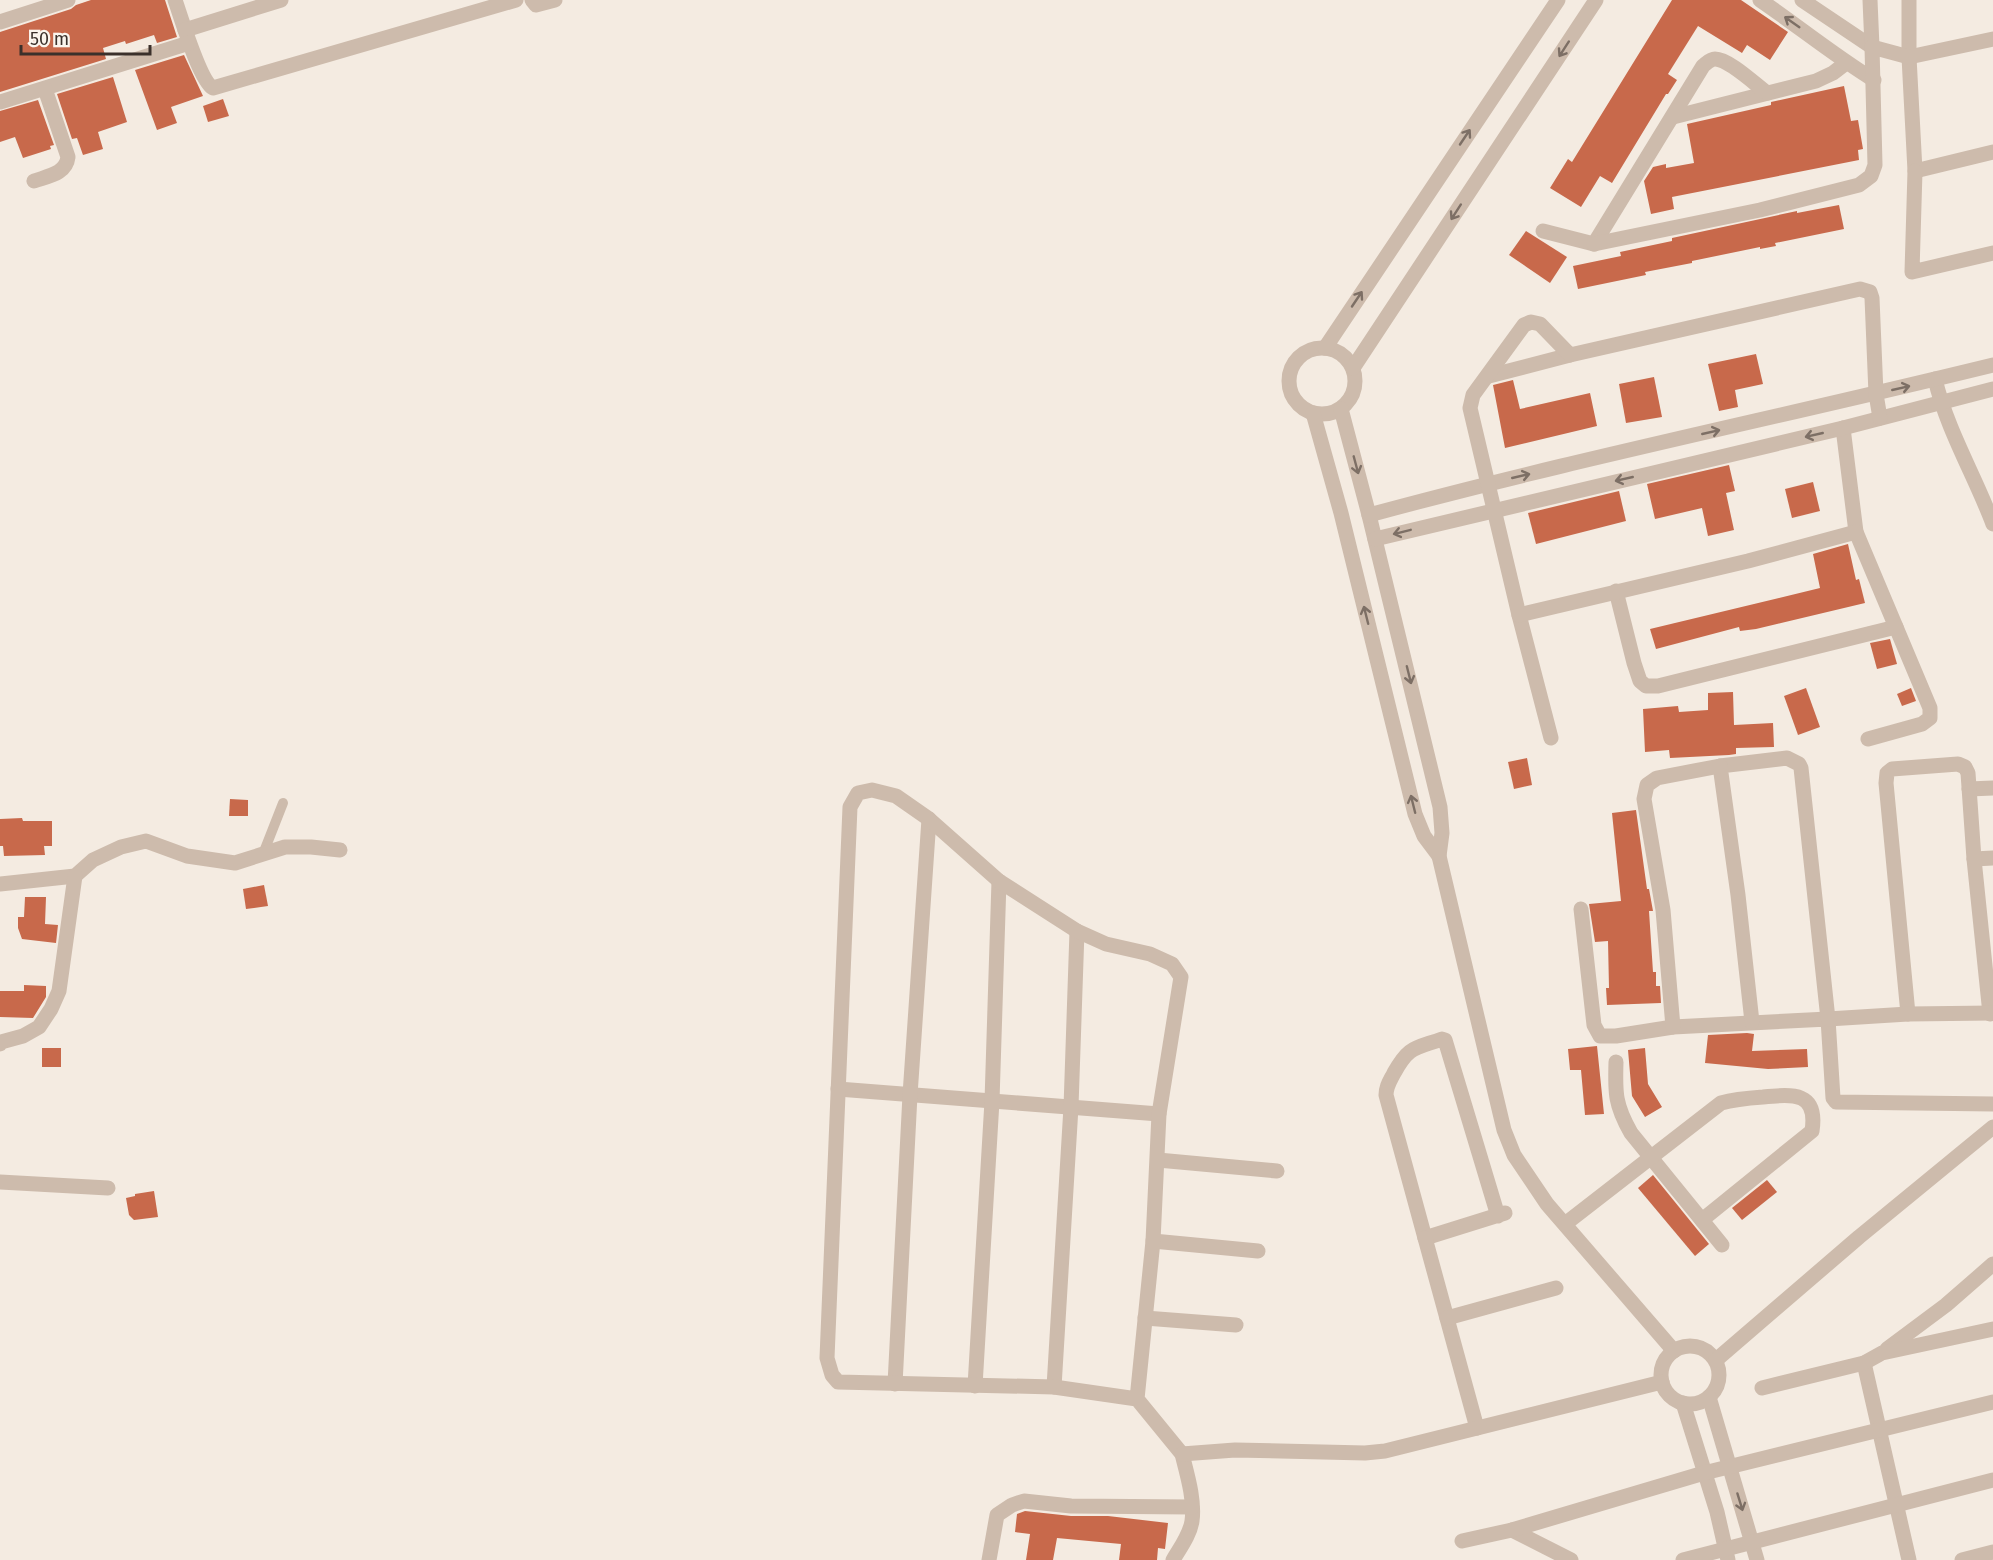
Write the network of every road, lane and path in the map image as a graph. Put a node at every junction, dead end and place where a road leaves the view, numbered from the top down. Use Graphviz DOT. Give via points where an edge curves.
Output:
graph roads {
  1 [pos="68,0"];
  2 [pos="175,0"];
  3 [pos="281,0"];
  4 [pos="516,0"];
  5 [pos="532,0"];
  6 [pos="555,0"];
  7 [pos="1558,0"];
  8 [pos="1596,0"];
  9 [pos="1761,0"];
  10 [pos="1802,0"];
  11 [pos="1870,0"];
  12 [pos="1909,0"];
  13 [pos="1830,19"];
  14 [pos="0,22"];
  15 [pos="187,36"];
  16 [pos="1816,39"];
  17 [pos="1993,39"];
  18 [pos="1872,47"];
  19 [pos="1909,57"];
  20 [pos="1846,63"];
  21 [pos="1874,80"];
  22 [pos="45,88"];
  23 [pos="1767,93"];
  24 [pos="0,102"];
  25 [pos="1673,117"];
  26 [pos="1993,152"];
  27 [pos="1915,171"];
  28 [pos="34,181"];
  29 [pos="1543,231"];
  30 [pos="1594,244"];
  31 [pos="1993,253"];
  32 [pos="1325,348"];
  33 [pos="1570,355"];
  34 [pos="1993,365"];
  35 [pos="1353,368"];
  36 [pos="1489,376"];
  37 [pos="1935,379"];
  38 [pos="1993,389"];
  39 [pos="1876,394"];
  40 [pos="1940,402"];
  41 [pos="1341,409"];
  42 [pos="1313,413"];
  43 [pos="1880,418"];
  44 [pos="1843,428"];
  45 [pos="1487,484"];
  46 [pos="1988,495"];
  47 [pos="1493,510"];
  48 [pos="1369,515"];
  49 [pos="1993,524"];
  50 [pos="1856,532"];
  51 [pos="1375,539"];
  52 [pos="1616,591"];
  53 [pos="1520,615"];
  54 [pos="1896,627"];
  55 [pos="1551,738"];
  56 [pos="1868,739"];
  57 [pos="1720,766"];
  58 [pos="1993,788"];
  59 [pos="1969,789"];
  60 [pos="283,803"];
  61 [pos="929,819"];
  62 [pos="340,850"];
  63 [pos="263,854"];
  64 [pos="1439,856"];
  65 [pos="1993,858"];
  66 [pos="1974,859"];
  67 [pos="75,876"];
  68 [pos="999,881"];
  69 [pos="0,884"];
  70 [pos="1581,909"];
  71 [pos="1077,931"];
  72 [pos="1908,1014"];
  73 [pos="1991,1014"];
  74 [pos="1828,1020"];
  75 [pos="1752,1022"];
  76 [pos="1673,1027"];
  77 [pos="0,1044"];
  78 [pos="1616,1062"];
  79 [pos="838,1089"];
  80 [pos="910,1095"];
  81 [pos="992,1101"];
  82 [pos="1993,1104"];
  83 [pos="1071,1107"];
  84 [pos="1160,1114"];
  85 [pos="1993,1127"];
  86 [pos="1652,1158"];
  87 [pos="1158,1160"];
  88 [pos="1277,1171"];
  89 [pos="0,1182"];
  90 [pos="108,1188"];
  91 [pos="1702,1220"];
  92 [pos="1565,1224"];
  93 [pos="1425,1238"];
  94 [pos="1153,1241"];
  95 [pos="1722,1245"];
  96 [pos="1258,1251"];
  97 [pos="1993,1264"];
  98 [pos="1556,1288"];
  99 [pos="1145,1318"];
  100 [pos="1447,1318"];
  101 [pos="1236,1325"];
  102 [pos="1993,1329"];
  103 [pos="1674,1351"];
  104 [pos="1882,1353"];
  105 [pos="1716,1360"];
  106 [pos="1864,1363"];
  107 [pos="1662,1382"];
  108 [pos="895,1384"];
  109 [pos="975,1386"];
  110 [pos="1054,1387"];
  111 [pos="1762,1388"];
  112 [pos="1709,1397"];
  113 [pos="1137,1399"];
  114 [pos="1993,1402"];
  115 [pos="1683,1403"];
  116 [pos="1476,1428"];
  117 [pos="1879,1429"];
  118 [pos="1188,1454"];
  119 [pos="1730,1468"];
  120 [pos="1704,1473"];
  121 [pos="1993,1479"];
  122 [pos="1896,1504"];
  123 [pos="1192,1507"];
  124 [pos="1512,1530"];
  125 [pos="1462,1542"];
  126 [pos="1752,1542"];
  127 [pos="1993,1552"];
  128 [pos="1727,1554"];
  129 [pos="989,1560"];
  130 [pos="1173,1560"];
  131 [pos="1571,1560"];
  132 [pos="1683,1560"];
  133 [pos="1756,1560"];
  134 [pos="1909,1560"];
  135 [pos="1962,1560"];
  1 -- 14 [label="street"];
  2 -- 15 [label="street"];
  3 -- 15 [label="street"];
  4 -- 15 [label="street" via="217,87 207,83"];
  5 -- 6 [label="street" via="541,5"];
  32 -- 7 [label="street, one-way"];
  8 -- 35 [label="street, one-way"];
  16 -- 9 [label="street, one-way"];
  10 -- 13 [label="street"];
  11 -- 18 [label="street"];
  12 -- 19 [label="street"];
  13 -- 16 [label="street"];
  13 -- 18 [label="street"];
  15 -- 22 [label="street"];
  16 -- 20 [label="street"];
  17 -- 19 [label="street"];
  18 -- 19 [label="street"];
  18 -- 21 [label="street"];
  19 -- 27 [label="street"];
  20 -- 21 [label="street"];
  20 -- 23 [label="street" via="1816,81"];
  21 -- 30 [label="street" via="1875,165 1871,176 1859,185"];
  22 -- 24 [label="street"];
  22 -- 28 [label="street" via="68,157 61,171"];
  23 -- 25 [label="street"];
  23 -- 25 [label="street" via="1727,63 1709,60"];
  25 -- 30 [label="street"];
  26 -- 27 [label="street"];
  27 -- 31 [label="street" via="1912,272"];
  29 -- 30 [label="street"];
  32 -- 35 [label="street" via="1342,354"];
  32 -- 42 [label="street" via="1302,355 1289,377 1297,402"];
  33 -- 36 [label="street"];
  33 -- 36 [label="street" via="1540,324 1531,322 1524,325"];
  33 -- 39 [label="street" via="1860,289 1870,292 1872,298"];
  34 -- 37 [label="street"];
  35 -- 41 [label="street" via="1353,395"];
  36 -- 45 [label="street" via="1473,395 1470,408"];
  39 -- 37 [label="street, one-way"];
  37 -- 40 [label="street"];
  38 -- 40 [label="street"];
  39 -- 43 [label="street"];
  45 -- 39 [label="street, one-way"];
  40 -- 43 [label="street"];
  40 -- 46 [label="street"];
  41 -- 42 [label="street"];
  41 -- 48 [label="street, one-way"];
  64 -- 42 [label="street, one-way" via="1419,826"];
  43 -- 44 [label="street"];
  44 -- 47 [label="street, one-way"];
  44 -- 50 [label="street"];
  45 -- 47 [label="street"];
  45 -- 48 [label="street"];
  46 -- 49 [label="street"];
  47 -- 51 [label="street, one-way"];
  47 -- 53 [label="street"];
  48 -- 51 [label="street"];
  50 -- 52 [label="street"];
  50 -- 54 [label="street"];
  51 -- 64 [label="street, one-way" via="1440,807"];
  52 -- 53 [label="street"];
  52 -- 54 [label="street" via="1634,663 1646,687"];
  53 -- 55 [label="street"];
  54 -- 56 [label="street" via="1927,697 1930,718 1922,724"];
  57 -- 74 [label="street" via="1787,759 1799,764"];
  57 -- 75 [label="street"];
  57 -- 76 [label="street" via="1657,777 1647,785 1644,799 1663,910"];
  58 -- 59 [label="street"];
  59 -- 66 [label="street"];
  59 -- 72 [label="street" via="1968,773 1958,764 1892,769 1887,773"];
  60 -- 63 [label="lane"];
  61 -- 68 [label="street"];
  61 -- 79 [label="street" via="896,796 872,790 858,793 850,807"];
  61 -- 80 [label="street"];
  62 -- 63 [label="street" via="285,847"];
  63 -- 67 [label="street" via="235,863 216,862 146,841 93,860"];
  64 -- 92 [label="street" via="1504,1130 1529,1179"];
  65 -- 66 [label="street"];
  66 -- 73 [label="street"];
  67 -- 69 [label="street"];
  67 -- 77 [label="street" via="59,991 51,1009 39,1027"];
  68 -- 71 [label="street"];
  68 -- 81 [label="street"];
  70 -- 76 [label="street" via="1594,1025 1600,1035"];
  71 -- 83 [label="street"];
  71 -- 84 [label="street" via="1106,944 1150,954 1172,964 1181,977"];
  72 -- 73 [label="street"];
  72 -- 74 [label="street"];
  74 -- 75 [label="street"];
  74 -- 82 [label="street" via="1836,1102"];
  75 -- 76 [label="street"];
  78 -- 86 [label="street" via="1615,1094 1620,1114"];
  79 -- 80 [label="street"];
  79 -- 108 [label="street" via="827,1358 831,1376 838,1382"];
  80 -- 81 [label="street"];
  80 -- 108 [label="street"];
  81 -- 83 [label="street"];
  81 -- 109 [label="street"];
  83 -- 84 [label="street"];
  83 -- 110 [label="street"];
  84 -- 87 [label="street"];
  85 -- 105 [label="street"];
  86 -- 91 [label="street"];
  86 -- 91 [label="street" via="1721,1103 1795,1095 1805,1100 1812,1109 1812,1131"];
  86 -- 92 [label="street"];
  87 -- 88 [label="street"];
  87 -- 94 [label="street"];
  89 -- 90 [label="street"];
  91 -- 95 [label="street"];
  92 -- 103 [label="street"];
  93 -- 93 [label="street" via="1386,1090 1407,1053 1442,1039 1501,1214"];
  93 -- 100 [label="street"];
  94 -- 96 [label="street"];
  94 -- 99 [label="street"];
  97 -- 104 [label="street"];
  98 -- 100 [label="street"];
  99 -- 101 [label="street"];
  99 -- 113 [label="street"];
  100 -- 116 [label="street"];
  102 -- 104 [label="street"];
  103 -- 105 [label="street" via="1697,1347"];
  103 -- 107 [label="street" via="1664,1361"];
  104 -- 106 [label="street"];
  105 -- 112 [label="street" via="1718,1384"];
  106 -- 111 [label="street"];
  106 -- 117 [label="street"];
  107 -- 115 [label="street" via="1669,1396"];
  107 -- 116 [label="street"];
  108 -- 109 [label="street"];
  109 -- 110 [label="street"];
  110 -- 113 [label="street"];
  112 -- 115 [label="street" via="1701,1402"];
  112 -- 119 [label="street"];
  113 -- 118 [label="street"];
  114 -- 117 [label="street"];
  115 -- 120 [label="street"];
  116 -- 118 [label="street" via="1365,1453 1235,1450"];
  117 -- 119 [label="street"];
  117 -- 122 [label="street"];
  118 -- 123 [label="street"];
  119 -- 120 [label="street"];
  119 -- 126 [label="street, one-way"];
  120 -- 124 [label="street"];
  120 -- 128 [label="street"];
  121 -- 122 [label="street"];
  122 -- 126 [label="street"];
  122 -- 134 [label="street"];
  123 -- 129 [label="street" via="1024,1502 1012,1505 998,1515"];
  123 -- 130 [label="street" via="1192,1522"];
  124 -- 125 [label="street"];
  124 -- 131 [label="street"];
  126 -- 128 [label="street"];
  126 -- 133 [label="street"];
  127 -- 135 [label="street"];
  128 -- 132 [label="street"];
}
